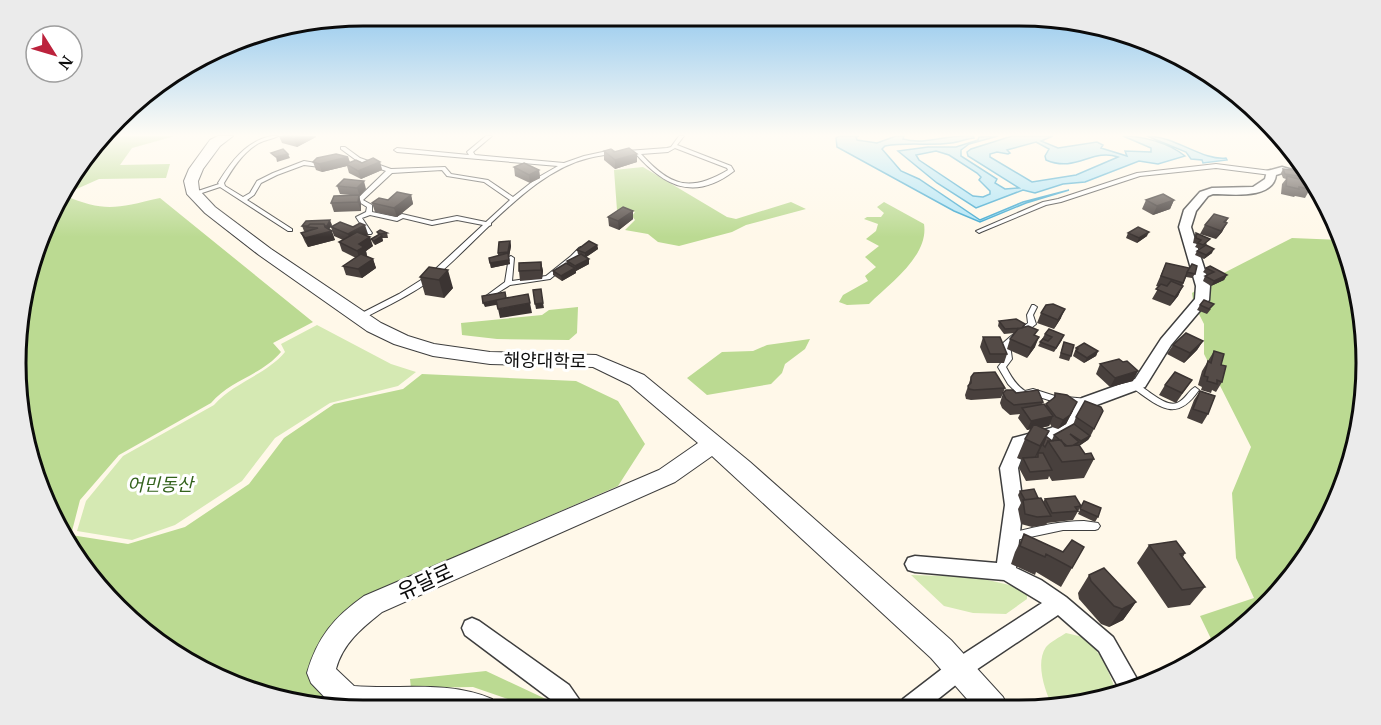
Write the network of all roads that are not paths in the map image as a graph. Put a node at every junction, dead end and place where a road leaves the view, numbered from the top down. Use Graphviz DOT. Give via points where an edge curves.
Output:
graph roads {
  1 [pos="196,170"];
  2 [pos="229,170"];
  3 [pos="286,170"];
  4 [pos="387,170"];
  5 [pos="404,170"];
  6 [pos="444,170"];
  7 [pos="557,170"];
  8 [pos="652,170"];
  9 [pos="730,170"];
  10 [pos="1182,170"];
  11 [pos="1246,170"];
  12 [pos="390,171"];
  13 [pos="1271,173"];
  14 [pos="1299,175"];
  15 [pos="222,185"];
  16 [pos="194,194"];
  17 [pos="513,199"];
  18 [pos="243,200"];
  19 [pos="369,213"];
  20 [pos="489,224"];
  21 [pos="290,230"];
  22 [pos="979,231"];
  23 [pos="369,232"];
  24 [pos="581,249"];
  25 [pos="511,258"];
  26 [pos="508,283"];
  27 [pos="489,296"];
  28 [pos="1034,306"];
  29 [pos="360,317"];
  30 [pos="1134,385"];
  31 [pos="1195,390"];
  32 [pos="1088,402"];
  33 [pos="713,444"];
  34 [pos="1095,526"];
  35 [pos="1010,537"];
  36 [pos="915,564"];
  37 [pos="1005,572"];
  38 [pos="1059,603"];
  39 [pos="472,628"];
  40 [pos="959,669"];
  41 [pos="1127,682"];
  42 [pos="346,699"];
  43 [pos="567,700"];
  44 [pos="920,700"];
  45 [pos="987,700"];
  1 -- 16 [label="street" via="191,181"];
  2 -- 15 [label="lane"];
  3 -- 18 [label="lane" via="259,183"];
  4 -- 12 [label="lane"];
  5 -- 12 [label="lane"];
  6 -- 17 [label="lane" via="449,176 486,181"];
  7 -- 17 [label="lane"];
  8 -- 9 [label="lane" via="684,187"];
  10 -- 22 [label="lane" via="1128,176 1045,203"];
  11 -- 13 [label="lane"];
  12 -- 19 [label="lane" via="359,200 370,206"];
  13 -- 14 [label="street" via="1282,170"];
  13 -- 30 [label="street" via="1270,180 1256,190 1212,191 1190,210 1186,233 1203,286 1202,300 1166,342 1140,383"];
  15 -- 16 [label="lane"];
  15 -- 18 [label="lane"];
  16 -- 29 [label="street, 해양대학로" via="265,252"];
  17 -- 20 [label="lane"];
  18 -- 21 [label="lane"];
  19 -- 20 [label="lane" via="432,223 457,218"];
  19 -- 23 [label="lane" via="359,217"];
  20 -- 29 [label="lane" via="437,272"];
  24 -- 26 [label="lane" via="548,278"];
  25 -- 26 [label="lane"];
  26 -- 27 [label="lane"];
  28 -- 32 [label="lane" via="1032,324 1006,344 1008,358 1002,367 1004,371 1024,394"];
  29 -- 33 [label="street, 해양대학로" via="401,340 433,350 489,358 596,361 637,380"];
  30 -- 31 [label="lane" via="1169,407 1178,408 1186,404"];
  30 -- 32 [label="street"];
  32 -- 35 [label="street" via="1068,426 1056,433 1019,442 1009,468 1014,505"];
  33 -- 40 [label="street, 해양대학로" via="933,641"];
  33 -- 42 [label="street, 유달로" via="667,476 373,604 348,622 326,651 321,673"];
  34 -- 35 [label="lane" via="1075,523"];
  35 -- 37 [label="street"];
  36 -- 37 [label="street"];
  37 -- 38 [label="street"];
  38 -- 40 [label="street"];
  38 -- 41 [label="street" via="1106,644"];
  39 -- 43 [label="street"];
  40 -- 44 [label="street"];
  40 -- 45 [label="street, 해양대학로"];
}
